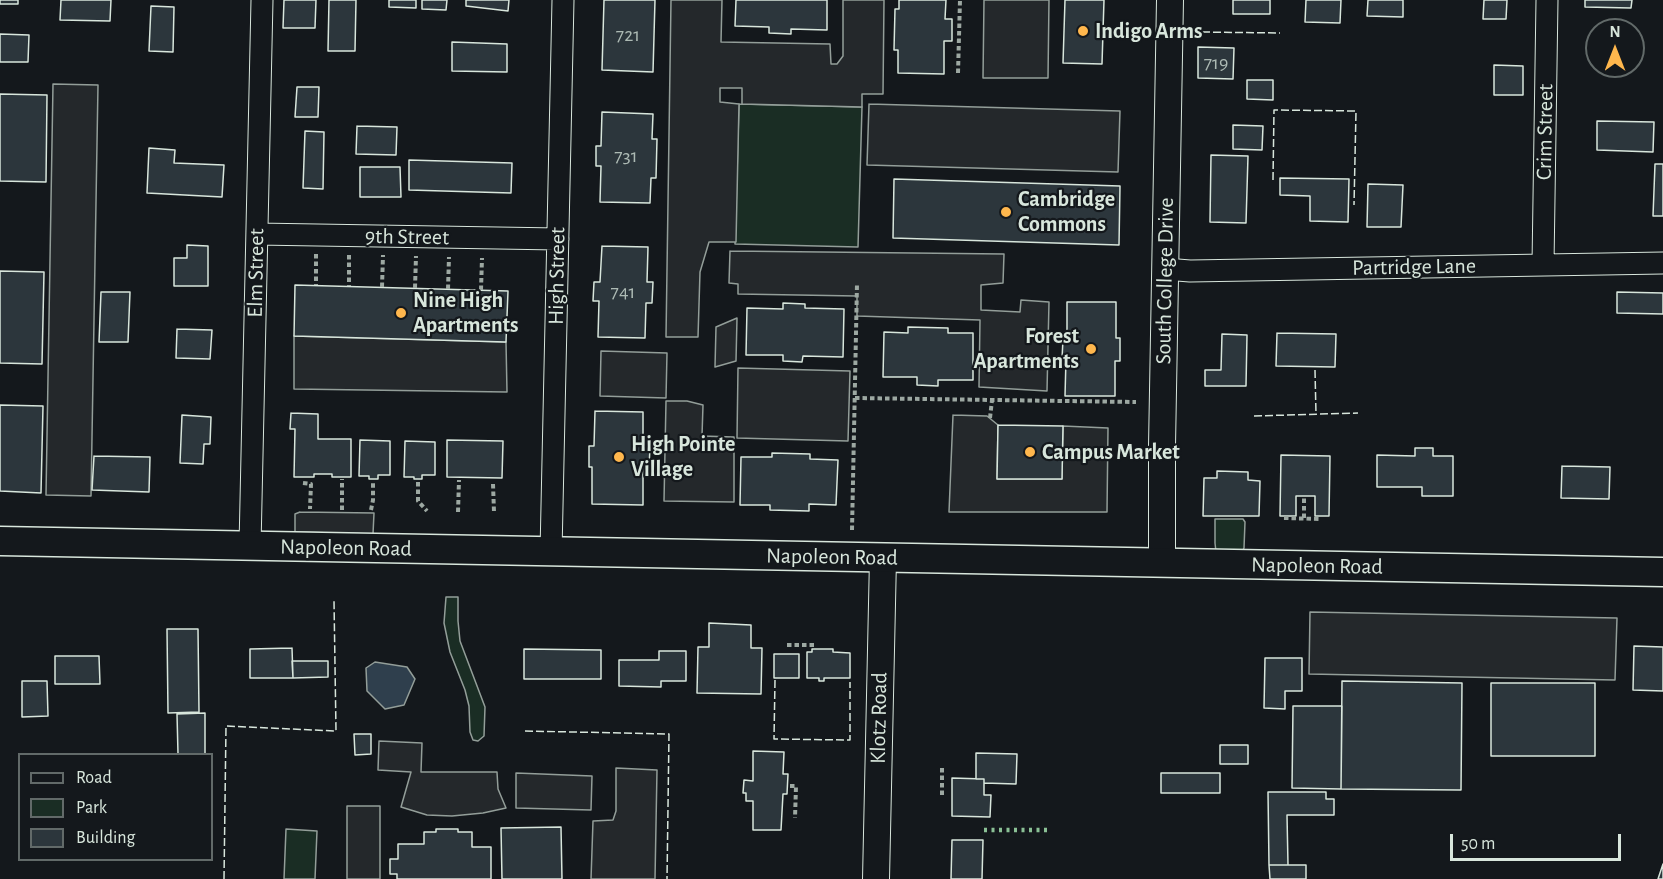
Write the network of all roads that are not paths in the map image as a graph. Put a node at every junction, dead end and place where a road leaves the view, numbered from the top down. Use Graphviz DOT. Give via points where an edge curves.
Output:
graph roads {
  1 [pos="261,0"];
  2 [pos="563,0"];
  3 [pos="1170,0"];
  4 [pos="1547,0"];
  5 [pos="257,234"];
  6 [pos="558,239"];
  7 [pos="1663,263"];
  8 [pos="1543,264"];
  9 [pos="1165,269"];
  10 [pos="0,542"];
  11 [pos="250,546"];
  12 [pos="551,552"];
  13 [pos="883,558"];
  14 [pos="1162,563"];
  15 [pos="1663,572"];
  16 [pos="876,879"];
  1 -- 5 [label="street, Elm Street"];
  2 -- 6 [label="street, High Street"];
  3 -- 9 [label="street, South College Drive"];
  4 -- 8 [label="street, Crim Street"];
  5 -- 6 [label="street, 9th Street"];
  5 -- 11 [label="street, Elm Street"];
  6 -- 12 [label="street, High Street"];
  7 -- 8 [label="street, Partridge Lane"];
  8 -- 9 [label="street, Partridge Lane"];
  9 -- 14 [label="street, South College Drive"];
  10 -- 11 [label="main road, Napoleon Road"];
  11 -- 12 [label="main road, Napoleon Road"];
  12 -- 13 [label="main road, Napoleon Road"];
  13 -- 14 [label="main road, Napoleon Road"];
  13 -- 16 [label="street, Klotz Road"];
  14 -- 15 [label="main road, Napoleon Road"];
}
